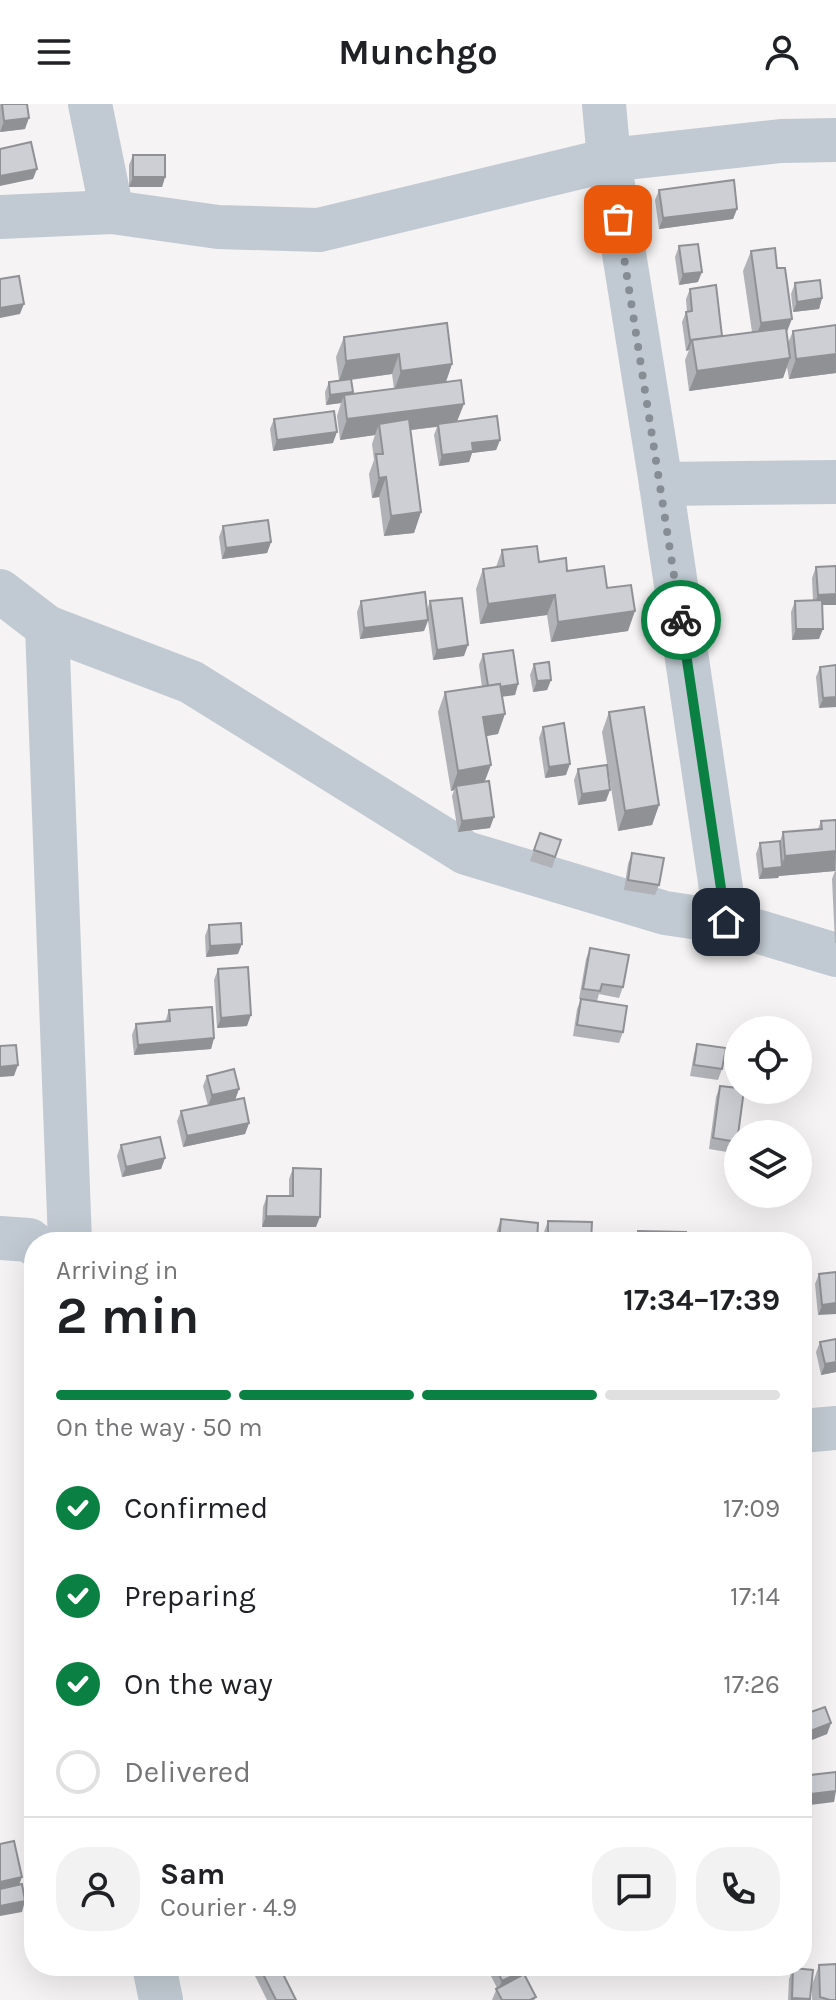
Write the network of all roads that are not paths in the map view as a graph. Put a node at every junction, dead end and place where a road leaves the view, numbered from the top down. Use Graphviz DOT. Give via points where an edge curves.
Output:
graph roads {
  1 [pos="90,104"];
  2 [pos="604,104"];
  3 [pos="836,140"];
  4 [pos="609,160"];
  5 [pos="112,212"];
  6 [pos="0,217"];
  7 [pos="836,482"];
  8 [pos="661,484"];
  9 [pos="0,591"];
  10 [pos="47,627"];
  11 [pos="726,922"];
  12 [pos="836,955"];
  13 [pos="70,1232"];
  14 [pos="0,1238"];
  15 [pos="24,1240"];
  16 [pos="836,1428"];
  17 [pos="812,1430"];
  18 [pos="156,1976"];
  19 [pos="161,2000"];
  1 -- 5 [label="street"];
  2 -- 4 [label="street"];
  3 -- 4 [label="street"];
  4 -- 5 [label="street" via="319,230 218,227"];
  4 -- 8 [label="street"];
  5 -- 6 [label="street"];
  7 -- 8 [label="street"];
  8 -- 11 [label="street"];
  9 -- 10 [label="street"];
  10 -- 11 [label="street" via="191,682 466,853 665,913"];
  10 -- 13 [label="street"];
  11 -- 12 [label="street"];
  14 -- 15 [label="street"];
  16 -- 17 [label="street"];
  18 -- 19 [label="street"];
}
